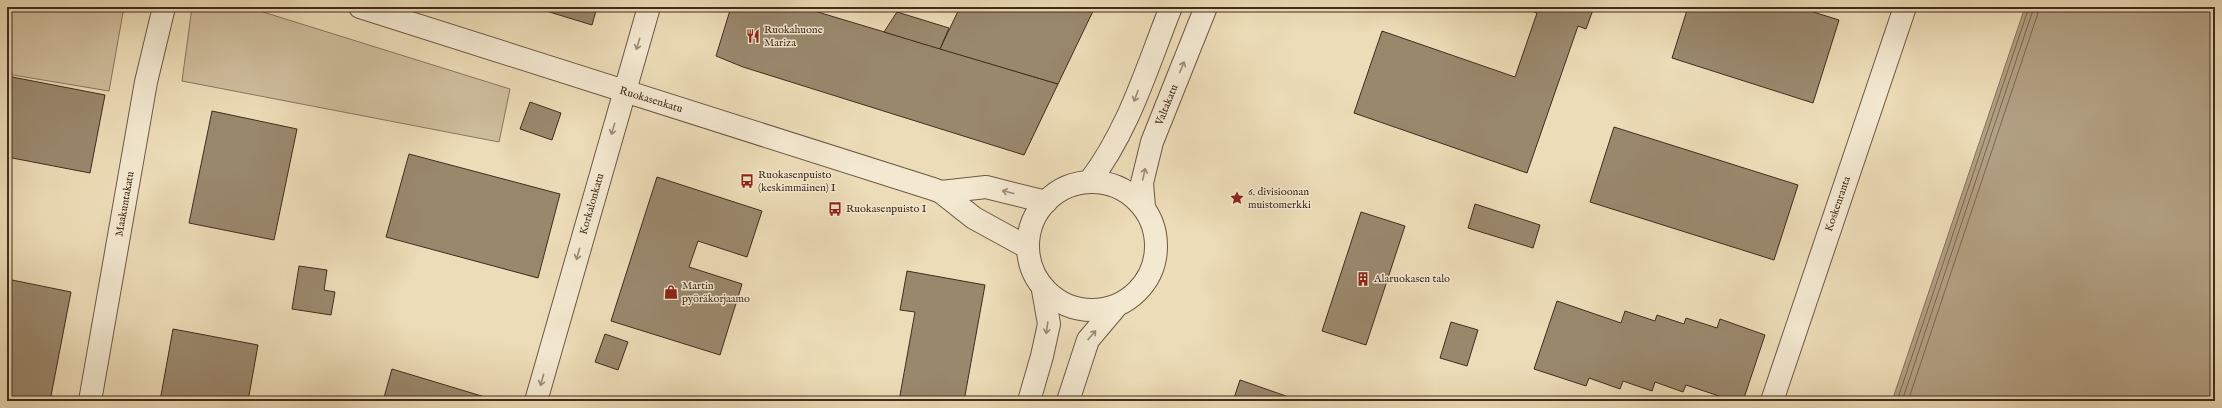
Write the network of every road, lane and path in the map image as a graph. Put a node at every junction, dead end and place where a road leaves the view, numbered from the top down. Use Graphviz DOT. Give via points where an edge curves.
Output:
graph roads {
  1 [pos="164,7"];
  2 [pos="360,7"];
  3 [pos="649,7"];
  4 [pos="1171,7"];
  5 [pos="1206,7"];
  6 [pos="1905,7"];
  7 [pos="624,92"];
  8 [pos="1089,182"];
  9 [pos="941,192"];
  10 [pos="1046,202"];
  11 [pos="1144,207"];
  12 [pos="1025,246"];
  13 [pos="1043,290"];
  14 [pos="1115,308"];
  15 [pos="90,401"];
  16 [pos="536,401"];
  17 [pos="1029,401"];
  18 [pos="1068,401"];
  19 [pos="1772,401"];
  1 -- 15 [label="street, Maakuntakatu" via="146,82"];
  2 -- 7 [label="street, Ruokasenkatu"];
  3 -- 7 [label="street, Korkalonkatu, one-way"];
  4 -- 8 [label="street, one-way" via="1121,134 1105,162"];
  11 -- 5 [label="street, Valtakatu, one-way" via="1142,183 1152,142"];
  6 -- 19 [label="street, Koskenranta"];
  7 -- 9 [label="street, Ruokasenkatu"];
  7 -- 16 [label="street, Korkalonkatu, one-way"];
  8 -- 10 [label="street" via="1068,188"];
  8 -- 11 [label="street" via="1120,188"];
  10 -- 9 [label="street, Ruokasenkatu, one-way" via="986,187"];
  9 -- 12 [label="street, Ruokasenkatu" via="974,218"];
  10 -- 12 [label="street" via="1032,221"];
  11 -- 14 [label="street" via="1154,226 1158,242 1153,274 1138,293"];
  12 -- 13 [label="street" via="1027,259"];
  13 -- 14 [label="street" via="1061,303 1083,308"];
  13 -- 17 [label="street, one-way" via="1048,324"];
  18 -- 14 [label="street, one-way" via="1088,340"];
}
